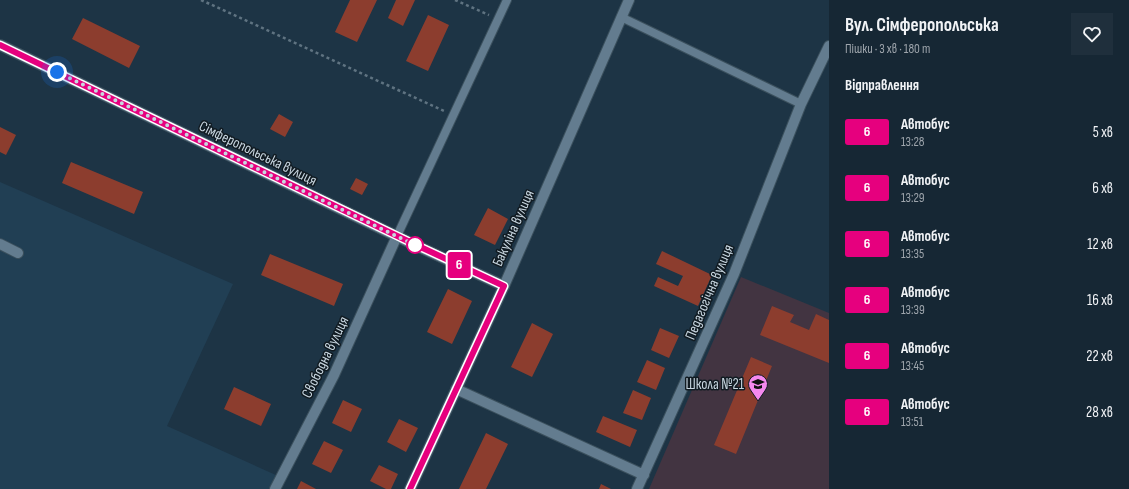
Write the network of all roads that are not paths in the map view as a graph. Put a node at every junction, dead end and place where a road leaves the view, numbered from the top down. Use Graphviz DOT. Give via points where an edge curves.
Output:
graph roads {
  1 [pos="507,0"];
  2 [pos="629,0"];
  3 [pos="621,17"];
  4 [pos="0,45"];
  5 [pos="829,46"];
  6 [pos="801,104"];
  7 [pos="397,236"];
  8 [pos="0,244"];
  9 [pos="18,253"];
  10 [pos="504,286"];
  11 [pos="456,389"];
  12 [pos="644,475"];
  13 [pos="275,489"];
  14 [pos="410,489"];
  15 [pos="637,489"];
  1 -- 7 [label="lane"];
  2 -- 3 [label="street, Бакуліна вулиця"];
  3 -- 6 [label="lane"];
  3 -- 10 [label="street, Бакуліна вулиця"];
  4 -- 7 [label="street, Сімферопольська вулиця"];
  5 -- 6 [label="street, Педагогічна вулиця"];
  6 -- 12 [label="street, Педагогічна вулиця" via="734,274"];
  7 -- 10 [label="street, Сімферопольська вулиця"];
  7 -- 13 [label="street, Свободна вулиця" via="334,375"];
  8 -- 9 [label="street"];
  10 -- 11 [label="street, Бакуліна вулиця"];
  11 -- 12 [label="street"];
  11 -- 14 [label="street, Бакуліна вулиця"];
  12 -- 15 [label="street, Педагогічна вулиця"];
}
